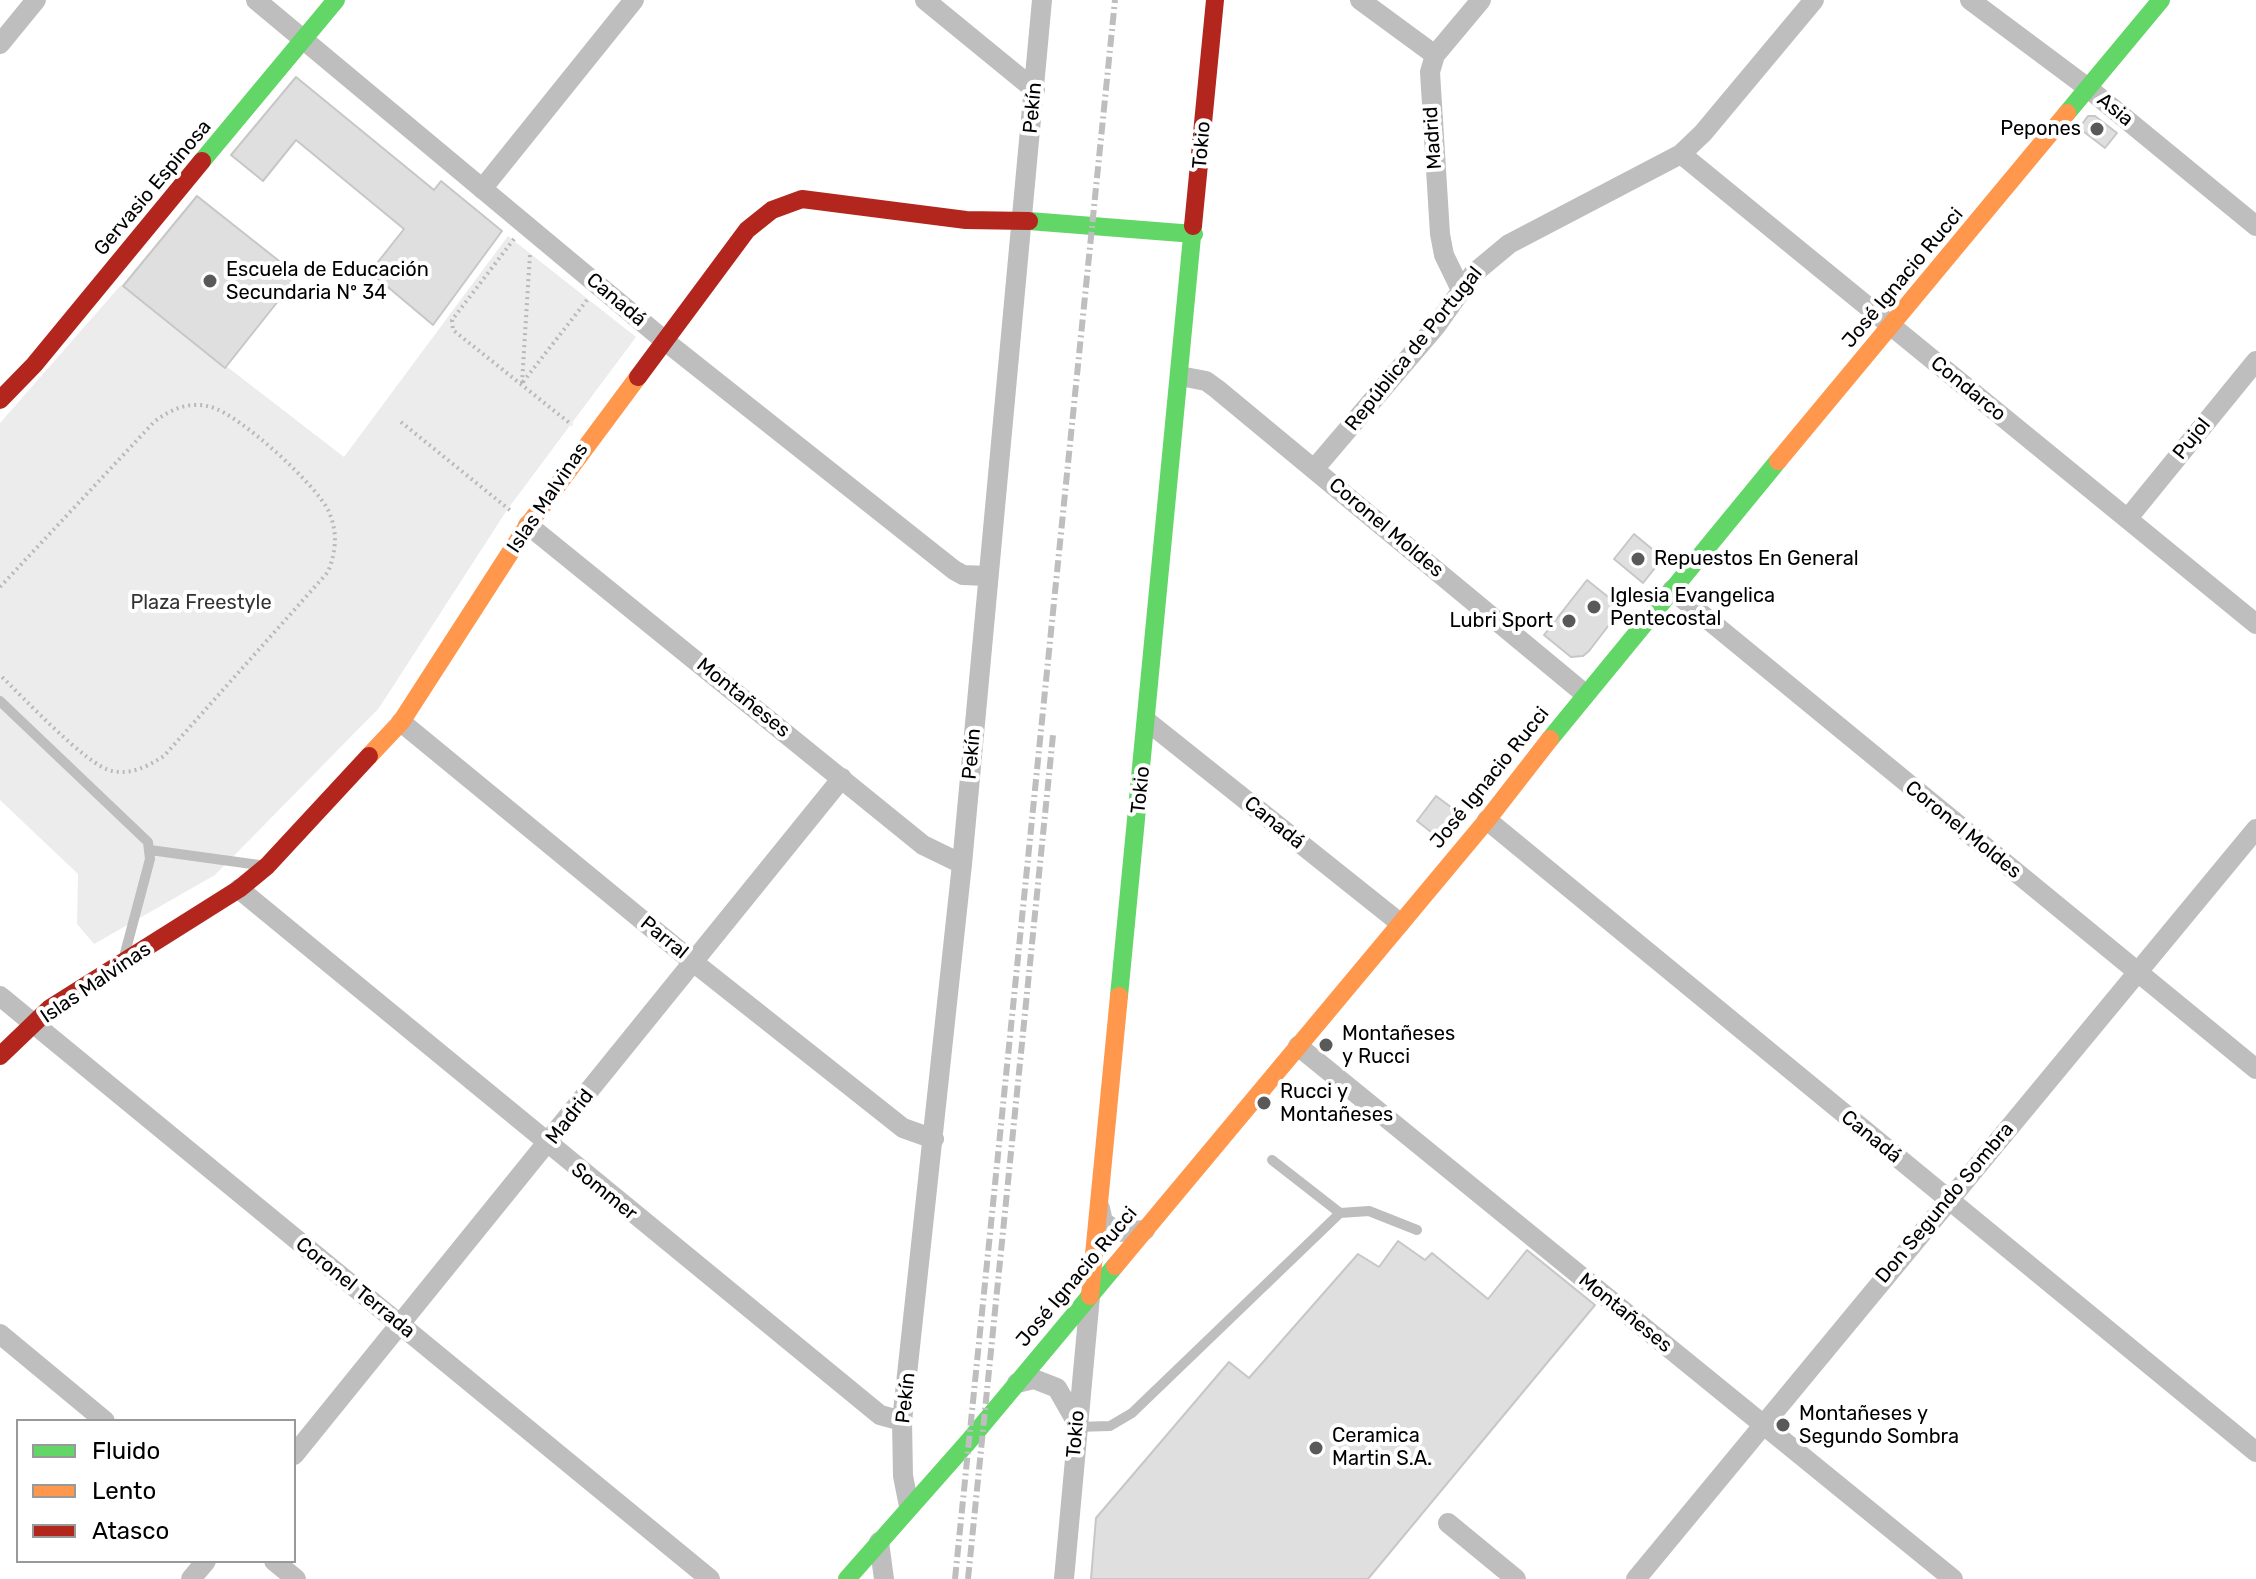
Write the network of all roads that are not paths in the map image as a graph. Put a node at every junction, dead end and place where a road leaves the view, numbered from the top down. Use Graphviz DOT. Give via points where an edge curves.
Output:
graph roads {
  1 [pos="36,0"];
  2 [pos="256,0"];
  3 [pos="336,0"];
  4 [pos="634,0"];
  5 [pos="925,0"];
  6 [pos="1042,0"];
  7 [pos="1215,0"];
  8 [pos="1360,0"];
  9 [pos="1481,0"];
  10 [pos="1814,0"];
  11 [pos="1970,0"];
  12 [pos="2161,0"];
  13 [pos="304,40"];
  14 [pos="0,44"];
  15 [pos="1435,55"];
  16 [pos="2088,88"];
  17 [pos="1035,90"];
  18 [pos="1681,154"];
  19 [pos="482,189"];
  20 [pos="1022,221"];
  21 [pos="2256,226"];
  22 [pos="1194,234"];
  23 [pos="1461,290"];
  24 [pos="1891,327"];
  25 [pos="665,341"];
  26 [pos="2256,361"];
  27 [pos="1180,376"];
  28 [pos="3,393"];
  29 [pos="1315,468"];
  30 [pos="2128,518"];
  31 [pos="528,525"];
  32 [pos="988,576"];
  33 [pos="1672,590"];
  34 [pos="2256,624"];
  35 [pos="1585,694"];
  36 [pos="0,701"];
  37 [pos="401,722"];
  38 [pos="1148,722"];
  39 [pos="842,778"];
  40 [pos="1487,820"];
  41 [pos="2256,829"];
  42 [pos="150,850"];
  43 [pos="962,864"];
  44 [pos="267,866"];
  45 [pos="239,889"];
  46 [pos="1400,923"];
  47 [pos="692,961"];
  48 [pos="123,963"];
  49 [pos="2138,974"];
  50 [pos="0,996"];
  51 [pos="34,1024"];
  52 [pos="1298,1046"];
  53 [pos="0,1056"];
  54 [pos="2256,1069"];
  55 [pos="934,1139"];
  56 [pos="547,1146"];
  57 [pos="1272,1160"];
  58 [pos="1099,1200"];
  59 [pos="1948,1200"];
  60 [pos="1340,1213"];
  61 [pos="1145,1230"];
  62 [pos="1417,1230"];
  63 [pos="1090,1296"];
  64 [pos="400,1326"];
  65 [pos="0,1334"];
  66 [pos="1017,1383"];
  67 [pos="103,1419"];
  68 [pos="902,1421"];
  69 [pos="1761,1424"];
  70 [pos="1077,1425"];
  71 [pos="2256,1452"];
  72 [pos="296,1453"];
  73 [pos="909,1506"];
  74 [pos="1448,1523"];
  75 [pos="879,1542"];
  76 [pos="204,1563"];
  77 [pos="276,1563"];
  78 [pos="1948,1577"];
  79 [pos="191,1579"];
  80 [pos="296,1579"];
  81 [pos="710,1579"];
  82 [pos="847,1579"];
  83 [pos="884,1579"];
  84 [pos="1064,1579"];
  85 [pos="1516,1579"];
  86 [pos="1636,1579"];
  1 -- 14 [label="street"];
  2 -- 13 [label="street, Canadá"];
  3 -- 13 [label="street, Gervasio Espinosa"];
  4 -- 19 [label="street"];
  5 -- 17 [label="street"];
  6 -- 17 [label="street, Pekín"];
  7 -- 22 [label="street, Tokio"];
  8 -- 15 [label="street"];
  9 -- 15 [label="street"];
  10 -- 18 [label="street, República de Portugal"];
  11 -- 16 [label="street, Asia"];
  12 -- 16 [label="street, José Ignacio Rucci"];
  13 -- 19 [label="street, Canadá"];
  13 -- 28 [label="street, Gervasio Espinosa"];
  15 -- 23 [label="street, Madrid" via="1429,88 1440,234"];
  16 -- 21 [label="street, Asia"];
  16 -- 24 [label="street, José Ignacio Rucci"];
  17 -- 20 [label="street, Pekín"];
  18 -- 23 [label="street, República de Portugal" via="1509,244"];
  18 -- 24 [label="street, Condarco"];
  19 -- 25 [label="street, Canadá"];
  20 -- 22 [label="street, Islas Malvinas"];
  20 -- 25 [label="street, Islas Malvinas" via="966,220 802,199 780,203 747,230"];
  20 -- 32 [label="street, Pekín"];
  22 -- 27 [label="street, Tokio"];
  23 -- 29 [label="street, República de Portugal"];
  24 -- 30 [label="street, Condarco"];
  24 -- 33 [label="street, José Ignacio Rucci"];
  25 -- 31 [label="street, Islas Malvinas"];
  25 -- 32 [label="street, Canadá" via="954,570"];
  26 -- 30 [label="street, Pujol"];
  27 -- 29 [label="street, Coronel Moldes" via="1206,381"];
  27 -- 38 [label="street, Tokio"];
  29 -- 35 [label="street, Coronel Moldes"];
  30 -- 34 [label="street, Condarco"];
  31 -- 37 [label="street, Islas Malvinas"];
  31 -- 39 [label="street, Montañeses"];
  32 -- 43 [label="street, Pekín"];
  33 -- 35 [label="street, José Ignacio Rucci"];
  33 -- 49 [label="street, Coronel Moldes"];
  35 -- 40 [label="street, José Ignacio Rucci"];
  36 -- 42 [label="lane" via="143,836"];
  37 -- 44 [label="street, Islas Malvinas"];
  37 -- 47 [label="street, Parral"];
  38 -- 46 [label="street, Canadá"];
  38 -- 58 [label="street, Tokio"];
  39 -- 43 [label="street, Montañeses" via="923,845"];
  39 -- 47 [label="street, Madrid"];
  40 -- 46 [label="street, José Ignacio Rucci"];
  40 -- 59 [label="street, Canadá"];
  41 -- 49 [label="street, Don Segundo Sombra"];
  42 -- 44 [label="lane"];
  42 -- 48 [label="lane"];
  43 -- 55 [label="street, Pekín"];
  44 -- 45 [label="street, Islas Malvinas"];
  45 -- 48 [label="street, Islas Malvinas"];
  45 -- 56 [label="street, Sommer"];
  46 -- 52 [label="street, José Ignacio Rucci"];
  47 -- 55 [label="street, Parral" via="903,1128"];
  47 -- 56 [label="street, Madrid"];
  48 -- 51 [label="street, Islas Malvinas" via="50,1008"];
  49 -- 54 [label="street, Coronel Moldes"];
  49 -- 59 [label="street, Don Segundo Sombra"];
  50 -- 51 [label="street, Coronel Terrada"];
  51 -- 53 [label="street, Islas Malvinas"];
  51 -- 64 [label="street, Coronel Terrada"];
  52 -- 61 [label="street, José Ignacio Rucci"];
  52 -- 69 [label="street, Montañeses"];
  55 -- 68 [label="street, Pekín"];
  56 -- 64 [label="street, Madrid"];
  56 -- 68 [label="street, Sommer" via="880,1415"];
  57 -- 60 [label="lane"];
  58 -- 61 [label="street" via="1109,1227 1128,1234"];
  58 -- 63 [label="street, Tokio"];
  59 -- 69 [label="street, Don Segundo Sombra"];
  59 -- 71 [label="street, Canadá"];
  60 -- 62 [label="lane" via="1369,1211"];
  60 -- 70 [label="lane" via="1132,1413 1110,1426"];
  61 -- 63 [label="street, José Ignacio Rucci"];
  63 -- 66 [label="street, José Ignacio Rucci"];
  63 -- 70 [label="street, Tokio"];
  64 -- 72 [label="street, Madrid"];
  64 -- 81 [label="street, Coronel Terrada"];
  65 -- 67 [label="street"];
  66 -- 70 [label="street" via="1034,1379 1057,1388"];
  66 -- 73 [label="street, José Ignacio Rucci"];
  68 -- 73 [label="street, Pekín"];
  69 -- 78 [label="street, Montañeses"];
  69 -- 86 [label="street, Don Segundo Sombra"];
  70 -- 84 [label="street, Tokio"];
  73 -- 75 [label="street, José Ignacio Rucci"];
  74 -- 85 [label="street"];
  75 -- 82 [label="street, José Ignacio Rucci"];
  75 -- 83 [label="street"];
  76 -- 79 [label="street"];
  77 -- 80 [label="street"];
}
